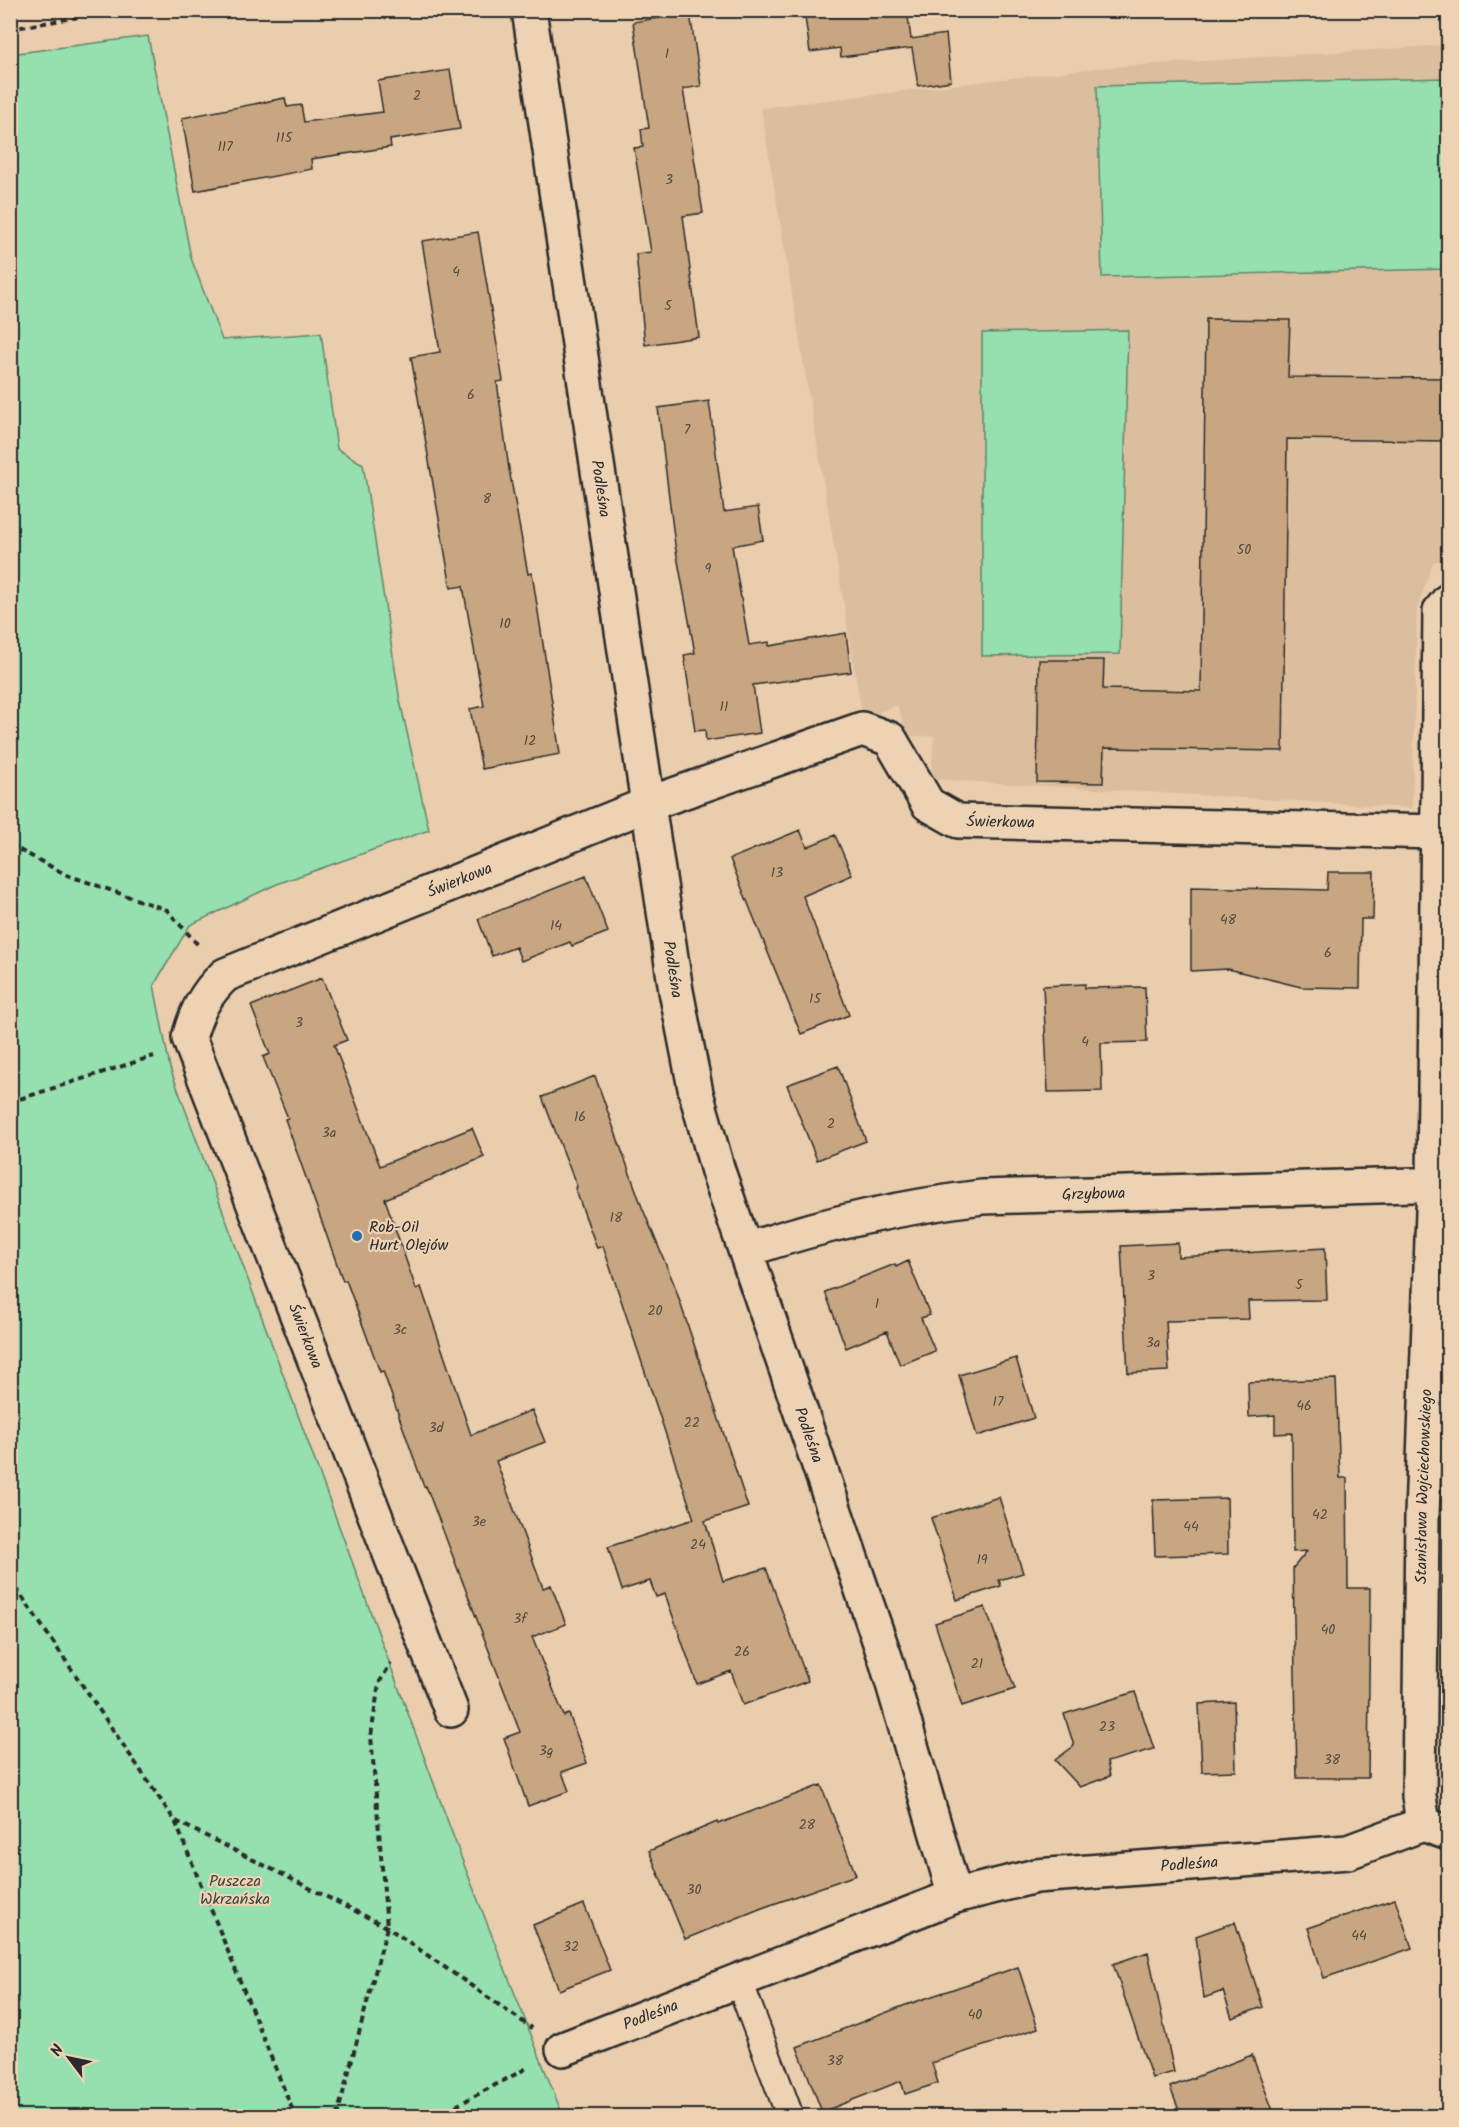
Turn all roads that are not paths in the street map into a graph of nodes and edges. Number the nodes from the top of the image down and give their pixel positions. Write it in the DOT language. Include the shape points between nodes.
graph roads {
  1 [pos="529,10"];
  2 [pos="1444,606"];
  3 [pos="648,804"];
  4 [pos="1439,832"];
  5 [pos="1441,1184"];
  6 [pos="746,1250"];
  7 [pos="451,1710"];
  8 [pos="1436,1828"];
  9 [pos="955,1896"];
  10 [pos="739,1981"];
  11 [pos="563,2049"];
  12 [pos="790,2116"];
  1 -- 3 [label="street, Podleśna"];
  2 -- 4 [label="street, Stanisława Wojciechowskiego"];
  3 -- 4 [label="street, Świerkowa" via="862,729 890,739 928,804 958,821"];
  3 -- 6 [label="street, Podleśna" via="676,991 696,1093"];
  3 -- 7 [label="street, Świerkowa" via="225,975 209,990 196,1012 189,1038"];
  4 -- 5 [label="street, Stanisława Wojciechowskiego"];
  5 -- 6 [label="street, Grzybowa" via="982,1197 912,1205"];
  5 -- 8 [label="street, Stanisława Wojciechowskiego" via="1422,1515 1419,1797"];
  6 -- 9 [label="street, Podleśna" via="886,1660"];
  8 -- 9 [label="street, Podleśna" via="1348,1851 1036,1876"];
  9 -- 10 [label="street, Podleśna"];
  10 -- 11 [label="street, Podleśna"];
  10 -- 12 [label="lane"];
}
